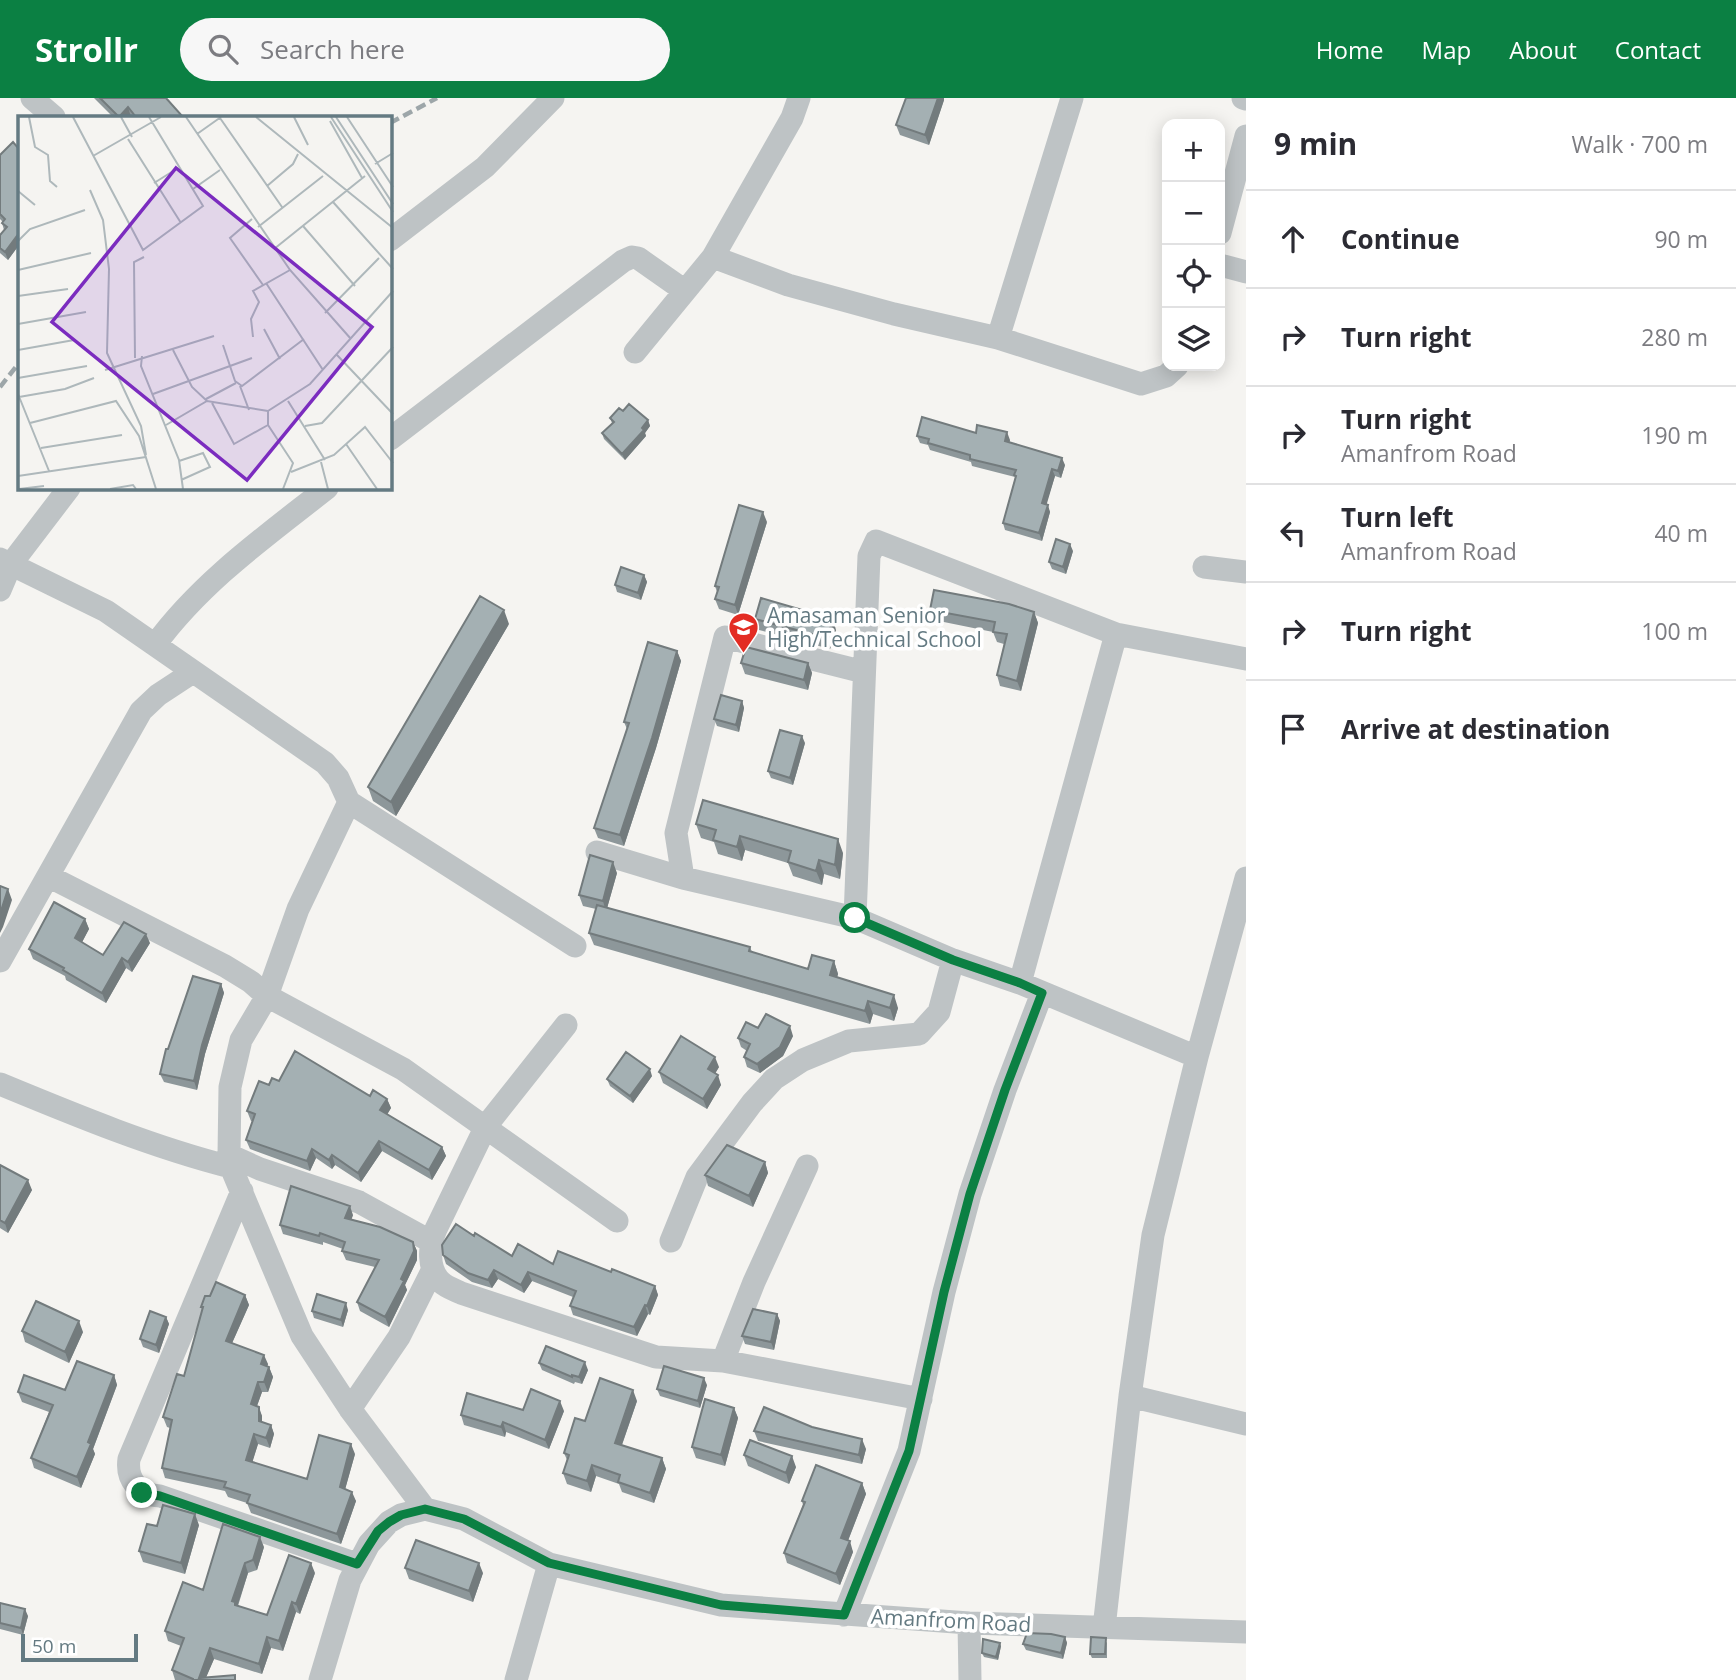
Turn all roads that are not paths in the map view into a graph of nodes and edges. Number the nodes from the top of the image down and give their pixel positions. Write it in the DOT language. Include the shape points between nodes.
graph roads {
  1 [pos="32,98"];
  2 [pos="553,98"];
  3 [pos="799,98"];
  4 [pos="1072,98"];
  5 [pos="53,116"];
  6 [pos="1246,136"];
  7 [pos="1225,214"];
  8 [pos="392,238"];
  9 [pos="713,257"];
  10 [pos="1225,266"];
  11 [pos="1246,272"];
  12 [pos="685,291"];
  13 [pos="998,338"];
  14 [pos="635,352"];
  15 [pos="1172,371"];
  16 [pos="392,437"];
  17 [pos="67,490"];
  18 [pos="324,490"];
  19 [pos="6,561"];
  20 [pos="1205,567"];
  21 [pos="1246,572"];
  22 [pos="0,590"];
  23 [pos="1116,634"];
  24 [pos="155,645"];
  25 [pos="1246,659"];
  26 [pos="192,672"];
  27 [pos="864,672"];
  28 [pos="349,802"];
  29 [pos="597,852"];
  30 [pos="48,876"];
  31 [pos="683,878"];
  32 [pos="1244,890"];
  33 [pos="855,918"];
  34 [pos="575,946"];
  35 [pos="953,960"];
  36 [pos="0,961"];
  37 [pos="1020,983"];
  38 [pos="1042,993"];
  39 [pos="267,996"];
  40 [pos="566,1025"];
  41 [pos="1196,1056"];
  42 [pos="0,1084"];
  43 [pos="486,1126"];
  44 [pos="230,1161"];
  45 [pos="807,1166"];
  46 [pos="242,1191"];
  47 [pos="617,1221"];
  48 [pos="430,1241"];
  49 [pos="671,1241"];
  50 [pos="432,1271"];
  51 [pos="723,1361"];
  52 [pos="1130,1396"];
  53 [pos="921,1399"];
  54 [pos="350,1409"];
  55 [pos="1246,1424"];
  56 [pos="425,1509"];
  57 [pos="549,1563"];
  58 [pos="357,1564"];
  59 [pos="844,1615"];
  60 [pos="969,1623"];
  61 [pos="1104,1628"];
  62 [pos="1246,1632"];
  63 [pos="320,1680"];
  64 [pos="516,1680"];
  65 [pos="970,1680"];
  1 -- 5 [label="street"];
  2 -- 8 [label="street" via="485,167"];
  3 -- 9 [label="street"];
  4 -- 13 [label="street"];
  6 -- 7 [label="street"];
  9 -- 12 [label="street"];
  9 -- 13 [label="street" via="788,285"];
  10 -- 11 [label="street"];
  12 -- 14 [label="street"];
  12 -- 16 [label="street" via="638,258 623,261"];
  13 -- 15 [label="street" via="1141,384"];
  17 -- 19 [label="street"];
  18 -- 24 [label="street" via="226,568"];
  19 -- 22 [label="street"];
  19 -- 24 [label="street" via="106,611"];
  20 -- 21 [label="street"];
  23 -- 25 [label="street"];
  23 -- 27 [label="street" via="876,541 869,556"];
  23 -- 37 [label="street"];
  24 -- 26 [label="street"];
  26 -- 28 [label="street" via="325,763"];
  26 -- 30 [label="street" via="141,711"];
  27 -- 31 [label="street" via="725,637 676,833"];
  27 -- 33 [label="street"];
  28 -- 34 [label="street"];
  28 -- 39 [label="street" via="298,909"];
  29 -- 31 [label="street"];
  30 -- 36 [label="street"];
  30 -- 39 [label="street" via="225,966"];
  31 -- 33 [label="street"];
  32 -- 41 [label="street"];
  33 -- 35 [label="street"];
  35 -- 37 [label="street"];
  35 -- 49 [label="street" via="939,1012 919,1034 849,1041 803,1060 774,1079 697,1177"];
  37 -- 38 [label="street"];
  38 -- 41 [label="street"];
  38 -- 53 [label="street" via="970,1194"];
  39 -- 43 [label="street" via="403,1069"];
  39 -- 44 [label="street" via="241,1040 230,1087"];
  40 -- 43 [label="street"];
  41 -- 52 [label="street" via="1153,1235"];
  42 -- 44 [label="street" via="203,1160"];
  43 -- 47 [label="street"];
  43 -- 48 [label="street"];
  44 -- 46 [label="street"];
  44 -- 48 [label="street" via="359,1202"];
  45 -- 51 [label="street"];
  46 -- 54 [label="street" via="302,1336"];
  46 -- 58 [label="street" via="127,1469 142,1493"];
  48 -- 50 [label="street"];
  50 -- 51 [label="street" via="442,1283 461,1293 644,1354"];
  50 -- 54 [label="street" via="399,1337"];
  51 -- 53 [label="street"];
  52 -- 55 [label="street"];
  52 -- 61 [label="street"];
  53 -- 59 [label="street" via="909,1451"];
  54 -- 56 [label="street"];
  56 -- 57 [label="street, Amanfrom Road" via="464,1519"];
  56 -- 58 [label="street" via="389,1522"];
  57 -- 59 [label="street, Amanfrom Road" via="721,1605"];
  57 -- 64 [label="street"];
  58 -- 63 [label="street"];
  59 -- 60 [label="street, Amanfrom Road"];
  60 -- 61 [label="street, Amanfrom Road"];
  60 -- 65 [label="street"];
  61 -- 62 [label="street, Amanfrom Road"];
}
